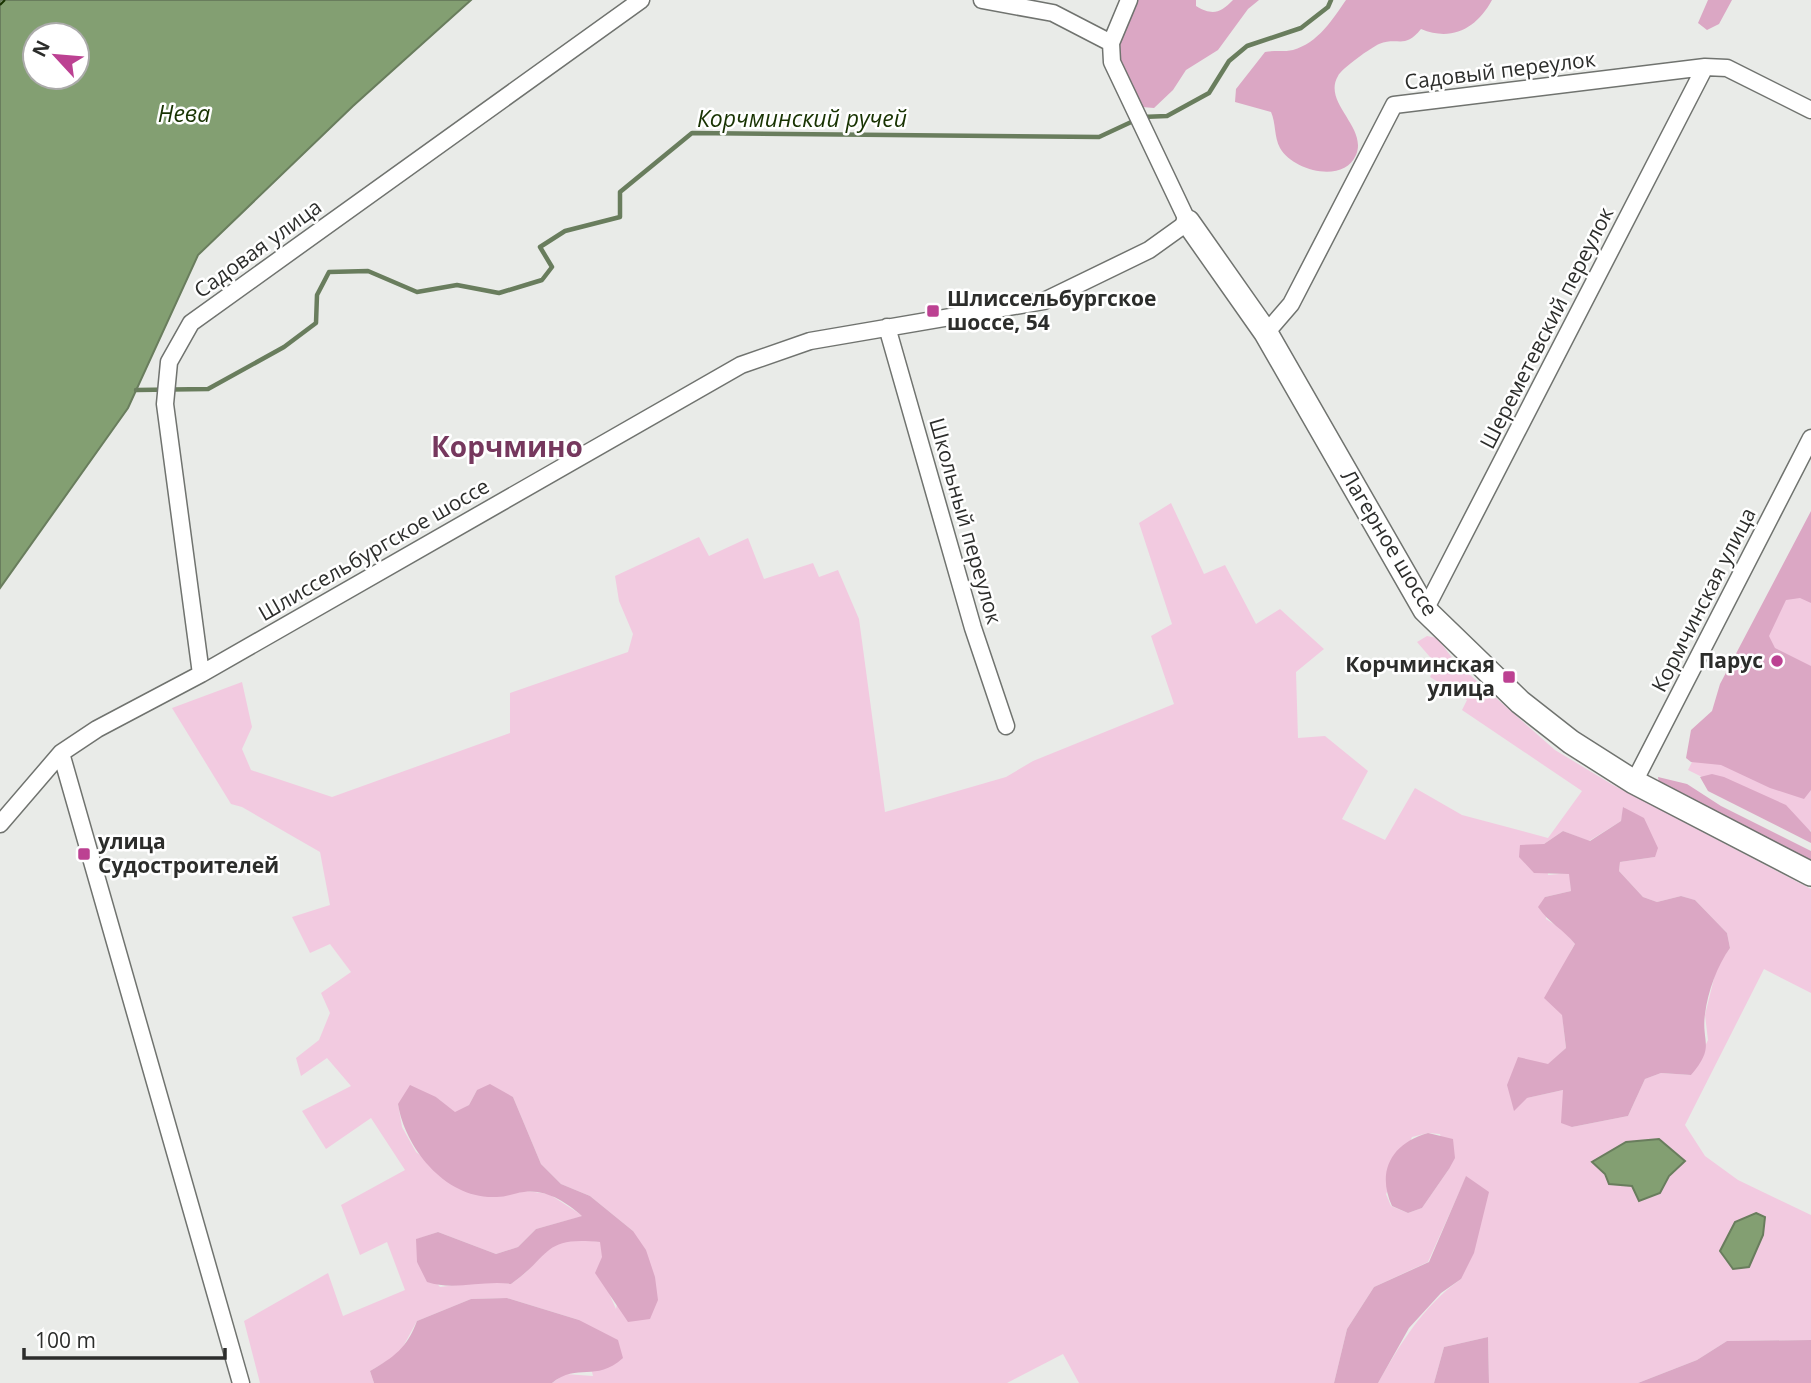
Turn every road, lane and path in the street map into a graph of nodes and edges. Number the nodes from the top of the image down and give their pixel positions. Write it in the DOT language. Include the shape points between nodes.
graph roads {
  1 [pos="641,0"];
  2 [pos="982,0"];
  3 [pos="1129,0"];
  4 [pos="1111,43"];
  5 [pos="1705,66"];
  6 [pos="1811,110"];
  7 [pos="1188,222"];
  8 [pos="887,327"];
  9 [pos="1266,333"];
  10 [pos="1811,438"];
  11 [pos="1425,610"];
  12 [pos="201,674"];
  13 [pos="1006,726"];
  14 [pos="61,753"];
  15 [pos="1634,782"];
  16 [pos="0,824"];
  17 [pos="1811,874"];
  18 [pos="242,1383"];
  1 -- 12 [label="street, Садовая улица" via="191,323 170,362 165,404"];
  2 -- 4 [label="street" via="1053,12"];
  3 -- 4 [label="street"];
  4 -- 7 [label="street" via="1112,62"];
  5 -- 6 [label="street" via="1727,68"];
  5 -- 9 [label="street, Садовый переулок" via="1394,104 1291,303"];
  5 -- 11 [label="street, Шереметевский переулок"];
  7 -- 8 [label="street, Шлиссельбургское шоссе" via="1149,250 1044,301"];
  7 -- 9 [label="street, Лагерное шоссе"];
  8 -- 12 [label="street, Шлиссельбургское шоссе" via="810,341 741,365"];
  8 -- 13 [label="street, Школьный переулок" via="972,628"];
  9 -- 11 [label="street, Лагерное шоссе"];
  10 -- 15 [label="street, Кормчинская улица"];
  11 -- 15 [label="street, Лагерное шоссе" via="1520,702"];
  12 -- 14 [label="street, Шлиссельбургское шоссе"];
  14 -- 16 [label="street, Шлиссельбургское шоссе"];
  14 -- 18 [label="street"];
  15 -- 17 [label="street, Лагерное шоссе"];
}
